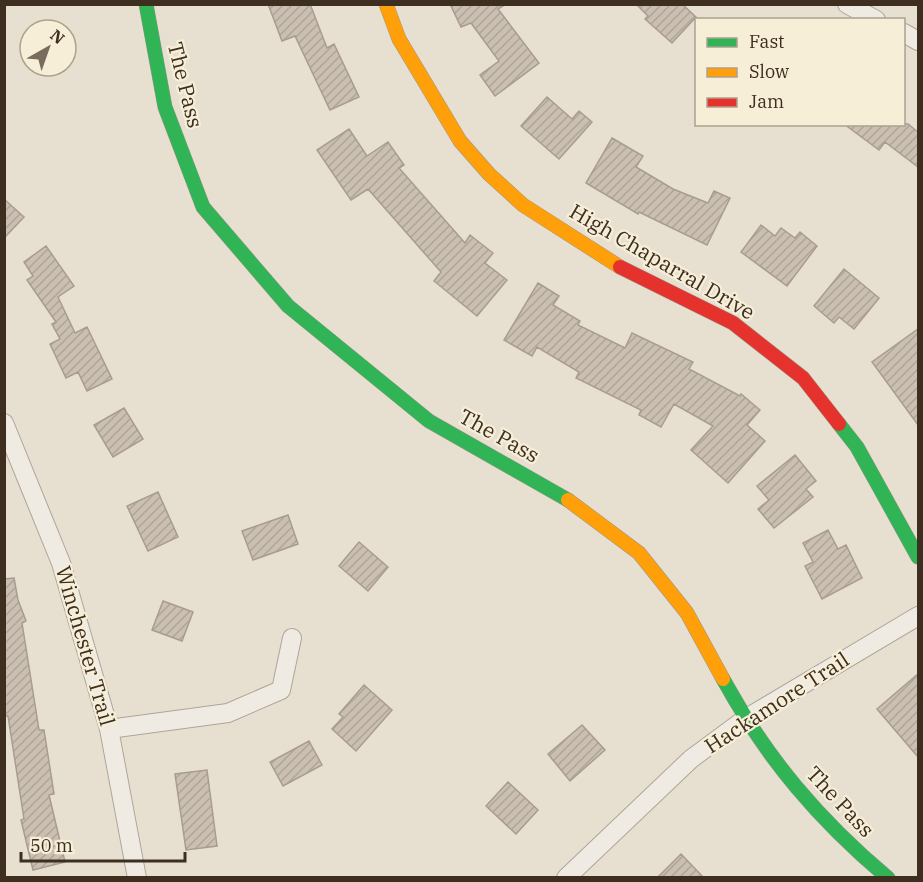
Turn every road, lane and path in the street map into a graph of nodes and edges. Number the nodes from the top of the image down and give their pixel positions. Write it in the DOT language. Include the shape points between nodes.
graph roads {
  1 [pos="146,4"];
  2 [pos="386,4"];
  3 [pos="847,4"];
  4 [pos="872,18"];
  5 [pos="4,423"];
  6 [pos="918,557"];
  7 [pos="918,616"];
  8 [pos="292,638"];
  9 [pos="744,719"];
  10 [pos="110,729"];
  11 [pos="137,878"];
  12 [pos="566,878"];
  13 [pos="888,878"];
  1 -- 9 [label="street, The Pass" via="165,107 203,207 288,306 429,421 581,508 639,553 687,613"];
  2 -- 6 [label="street, High Chaparral Drive" via="399,39 460,141 489,174 523,205 613,263 733,323 803,378 857,447"];
  3 -- 4 [label="street"];
  5 -- 10 [label="street, Winchester Trail" via="61,563"];
  7 -- 9 [label="street, Hackamore Trail"];
  8 -- 10 [label="street" via="281,690 228,713"];
  9 -- 12 [label="street, Hackamore Trail" via="683,766"];
  9 -- 13 [label="street, The Pass" via="789,779 842,839"];
  10 -- 11 [label="street, Winchester Trail"];
}
